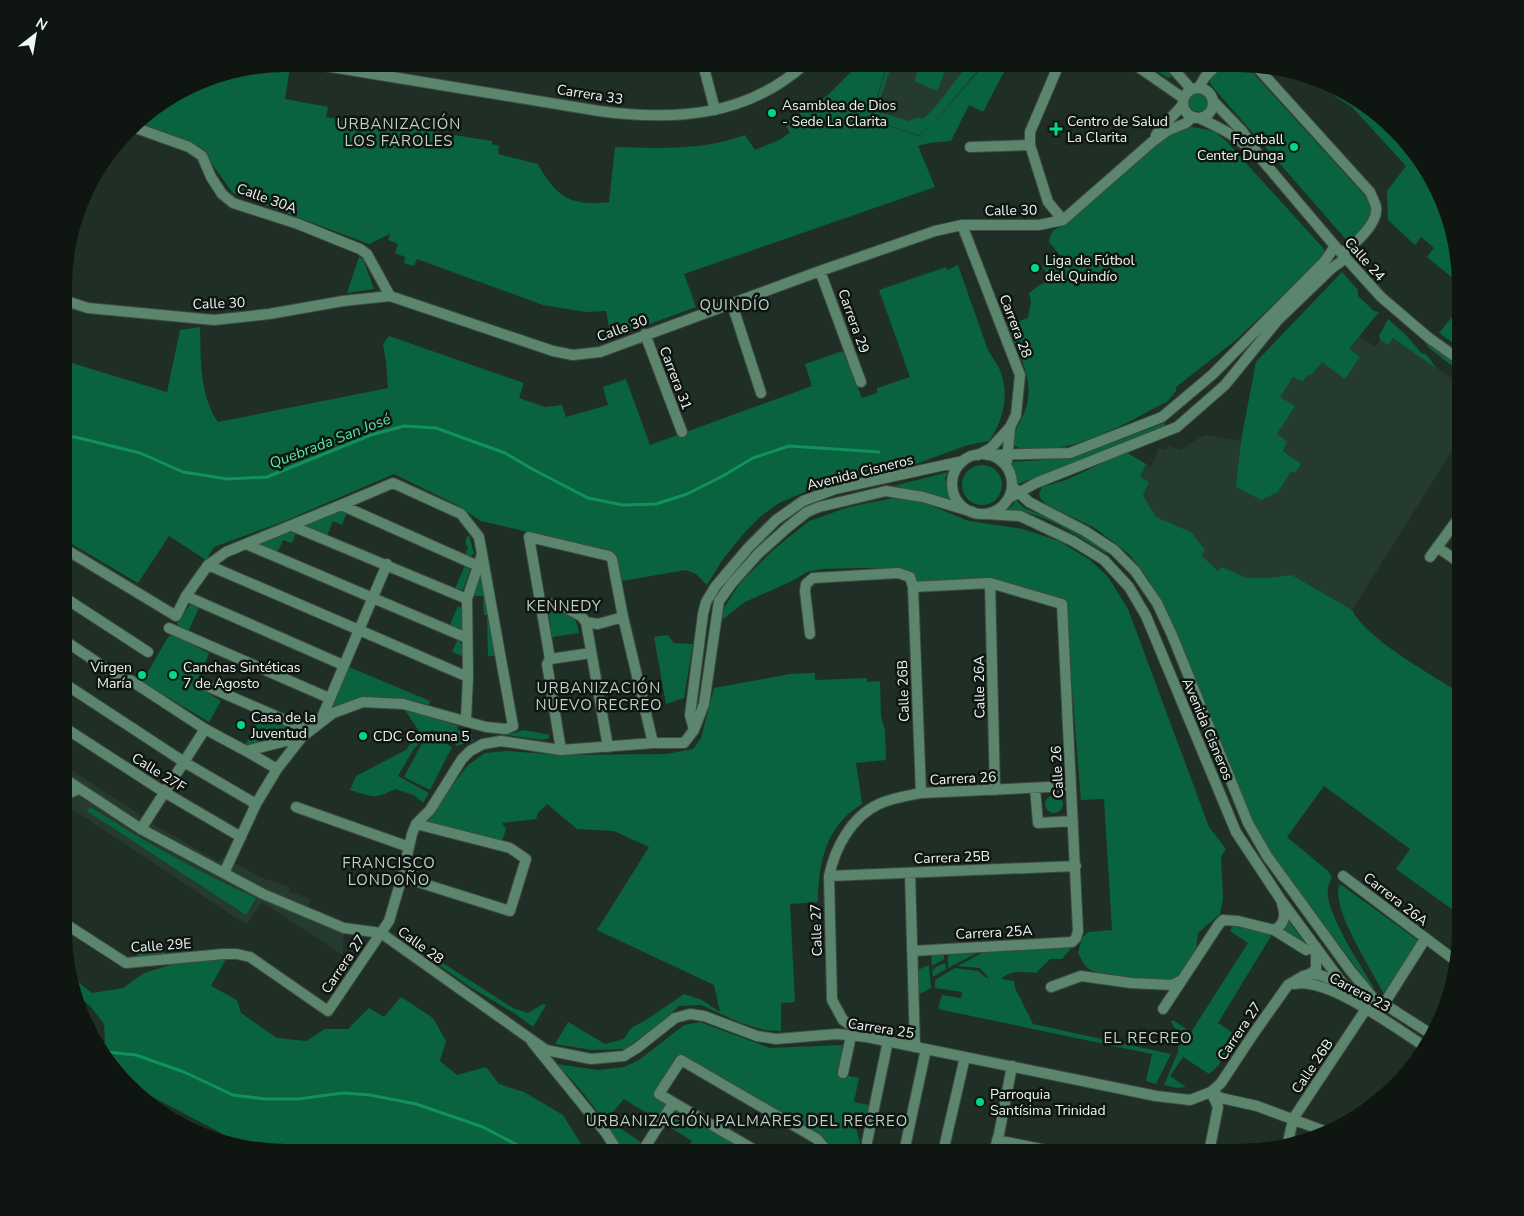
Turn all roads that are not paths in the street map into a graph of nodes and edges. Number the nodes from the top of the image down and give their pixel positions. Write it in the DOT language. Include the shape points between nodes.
graph roads {
  1 [pos="363,72"];
  2 [pos="705,72"];
  3 [pos="797,72"];
  4 [pos="1056,72"];
  5 [pos="1145,72"];
  6 [pos="1178,72"];
  7 [pos="1210,72"];
  8 [pos="1263,74"];
  9 [pos="1195,88"];
  10 [pos="1183,101"];
  11 [pos="1214,102"];
  12 [pos="715,110"];
  13 [pos="1196,118"];
  14 [pos="141,130"];
  15 [pos="1152,142"];
  16 [pos="1030,145"];
  17 [pos="970,147"];
  18 [pos="1263,161"];
  19 [pos="1063,220"];
  20 [pos="962,225"];
  21 [pos="1341,252"];
  22 [pos="820,271"];
  23 [pos="390,296"];
  24 [pos="72,303"];
  25 [pos="732,304"];
  26 [pos="645,334"];
  27 [pos="1452,354"];
  28 [pos="861,382"];
  29 [pos="761,393"];
  30 [pos="1010,427"];
  31 [pos="682,432"];
  32 [pos="1011,452"];
  33 [pos="982,455"];
  34 [pos="963,461"];
  35 [pos="1007,468"];
  36 [pos="1036,483"];
  37 [pos="1015,489"];
  38 [pos="341,506"];
  39 [pos="1042,509"];
  40 [pos="972,512"];
  41 [pos="987,514"];
  42 [pos="292,526"];
  43 [pos="1452,527"];
  44 [pos="246,544"];
  45 [pos="1437,547"];
  46 [pos="72,553"];
  47 [pos="483,553"];
  48 [pos="1430,557"];
  49 [pos="1452,557"];
  50 [pos="387,564"];
  51 [pos="208,565"];
  52 [pos="478,566"];
  53 [pos="990,583"];
  54 [pos="913,587"];
  55 [pos="186,596"];
  56 [pos="373,597"];
  57 [pos="467,599"];
  58 [pos="72,603"];
  59 [pos="540,604"];
  60 [pos="623,617"];
  61 [pos="586,622"];
  62 [pos="169,628"];
  63 [pos="359,631"];
  64 [pos="810,634"];
  65 [pos="467,638"];
  66 [pos="72,646"];
  67 [pos="148,652"];
  68 [pos="591,653"];
  69 [pos="550,659"];
  70 [pos="343,664"];
  71 [pos="468,677"];
  72 [pos="200,683"];
  73 [pos="72,689"];
  74 [pos="329,698"];
  75 [pos="466,720"];
  76 [pos="319,723"];
  77 [pos="486,727"];
  78 [pos="205,729"];
  79 [pos="694,730"];
  80 [pos="72,733"];
  81 [pos="306,734"];
  82 [pos="501,741"];
  83 [pos="653,743"];
  84 [pos="608,747"];
  85 [pos="561,750"];
  86 [pos="246,751"];
  87 [pos="184,762"];
  88 [pos="277,769"];
  89 [pos="72,784"];
  90 [pos="1071,786"];
  91 [pos="1036,788"];
  92 [pos="79,789"];
  93 [pos="995,790"];
  94 [pos="72,792"];
  95 [pos="164,792"];
  96 [pos="921,793"];
  97 [pos="256,804"];
  98 [pos="296,807"];
  99 [pos="861,816"];
  100 [pos="1073,821"];
  101 [pos="416,824"];
  102 [pos="141,829"];
  103 [pos="241,837"];
  104 [pos="409,847"];
  105 [pos="1076,866"];
  106 [pos="224,873"];
  107 [pos="910,873"];
  108 [pos="828,876"];
  109 [pos="1343,876"];
  110 [pos="402,877"];
  111 [pos="1281,900"];
  112 [pos="72,928"];
  113 [pos="1274,930"];
  114 [pos="381,933"];
  115 [pos="1076,938"];
  116 [pos="1425,939"];
  117 [pos="1316,946"];
  118 [pos="912,951"];
  119 [pos="1450,957"];
  120 [pos="1310,974"];
  121 [pos="1182,980"];
  122 [pos="1343,984"];
  123 [pos="1288,985"];
  124 [pos="1051,987"];
  125 [pos="1374,999"];
  126 [pos="1384,1004"];
  127 [pos="1163,1009"];
  128 [pos="1366,1009"];
  129 [pos="328,1011"];
  130 [pos="1426,1031"];
  131 [pos="851,1036"];
  132 [pos="867,1037"];
  133 [pos="532,1041"];
  134 [pos="888,1041"];
  135 [pos="1419,1043"];
  136 [pos="915,1047"];
  137 [pos="926,1049"];
  138 [pos="965,1057"];
  139 [pos="1012,1066"];
  140 [pos="843,1073"];
  141 [pos="1211,1092"];
  142 [pos="673,1103"];
  143 [pos="1293,1119"];
  144 [pos="1316,1128"];
  145 [pos="1289,1137"];
  146 [pos="997,1140"];
  147 [pos="867,1142"];
  148 [pos="613,1144"];
  149 [pos="647,1144"];
  150 [pos="744,1144"];
  151 [pos="820,1144"];
  152 [pos="906,1144"];
  153 [pos="945,1144"];
  154 [pos="996,1144"];
  155 [pos="1016,1144"];
  156 [pos="1211,1144"];
  1 -- 12 [label="street, Carrera 33" via="633,115 667,116"];
  2 -- 12 [label="street"];
  3 -- 12 [label="street, Carrera 33" via="736,104"];
  4 -- 16 [label="street" via="1030,132"];
  5 -- 10 [label="street"];
  6 -- 9 [label="street"];
  7 -- 9 [label="street"];
  8 -- 21 [label="street" via="1370,192 1376,218 1354,245"];
  9 -- 10 [label="street"];
  9 -- 11 [label="street" via="1209,91"];
  10 -- 13 [label="street" via="1184,110"];
  10 -- 15 [label="street, Calle 30"];
  11 -- 13 [label="street" via="1210,113"];
  11 -- 18 [label="street" via="1242,131"];
  13 -- 15 [label="street, Calle 30" via="1167,130"];
  13 -- 18 [label="street" via="1240,140"];
  14 -- 23 [label="street, Calle 30A" via="189,147 202,156 222,194 233,203 360,249 367,254"];
  15 -- 19 [label="street, Calle 30"];
  16 -- 17 [label="street"];
  16 -- 19 [label="street" via="1048,202"];
  18 -- 21 [label="street, Calle 24"];
  19 -- 20 [label="street, Calle 30" via="1039,225"];
  20 -- 22 [label="street, Calle 30" via="935,231"];
  20 -- 30 [label="street, Carrera 28" via="1020,375 1016,414"];
  21 -- 27 [label="street, Calle 24" via="1380,297"];
  21 -- 32 [label="street" via="1325,261 1214,374 1162,417 1070,453"];
  21 -- 36 [label="street" via="1332,268 1277,321 1225,385 1177,427"];
  22 -- 25 [label="street, Calle 30"];
  22 -- 28 [label="street, Carrera 29"];
  23 -- 24 [label="street, Calle 30" via="214,320 88,308"];
  23 -- 26 [label="street, Calle 30" via="573,355 600,352"];
  25 -- 26 [label="street, Calle 30"];
  25 -- 29 [label="street"];
  26 -- 31 [label="street, Carrera 31"];
  30 -- 32 [label="street"];
  30 -- 33 [label="street, Carrera 28"];
  32 -- 33 [label="street"];
  32 -- 35 [label="street"];
  33 -- 34 [label="street"];
  33 -- 35 [label="street" via="999,460"];
  34 -- 40 [label="street" via="954,474 952,490 959,504"];
  34 -- 79 [label="street, Avenida Cisneros" via="835,489 803,501 776,520 714,587 706,602 690,716"];
  35 -- 37 [label="street"];
  36 -- 37 [label="street"];
  36 -- 39 [label="street" via="1034,500"];
  37 -- 39 [label="street, Avenida Cisneros" via="1028,502"];
  37 -- 41 [label="street" via="1000,508"];
  38 -- 42 [label="street"];
  38 -- 47 [label="street" via="393,483 460,514 478,537"];
  38 -- 52 [label="street"];
  39 -- 125 [label="street, Avenida Cisneros" via="1085,530 1114,550 1135,571 1157,603 1248,823 1267,856"];
  40 -- 41 [label="street"];
  40 -- 79 [label="street, Avenida Cisneros" via="923,497 886,491 819,507 788,526 732,583 719,601 704,704"];
  41 -- 111 [label="street, Avenida Cisneros" via="1020,516 1073,540 1104,560 1128,587 1146,616 1236,832"];
  42 -- 44 [label="street"];
  42 -- 50 [label="street"];
  43 -- 45 [label="street"];
  44 -- 51 [label="street" via="226,552"];
  44 -- 56 [label="street"];
  45 -- 48 [label="street"];
  45 -- 49 [label="street"];
  46 -- 55 [label="street" via="176,616"];
  47 -- 52 [label="street"];
  47 -- 77 [label="street" via="513,726 506,729"];
  50 -- 56 [label="street"];
  50 -- 57 [label="street"];
  51 -- 55 [label="street"];
  51 -- 63 [label="street"];
  52 -- 57 [label="street"];
  53 -- 54 [label="street"];
  53 -- 90 [label="street, Calle 26" via="1062,604"];
  53 -- 93 [label="street, Calle 26A"];
  54 -- 64 [label="street" via="910,577 898,573 813,578 806,584 805,591"];
  54 -- 96 [label="street, Calle 26B"];
  55 -- 70 [label="street"];
  56 -- 63 [label="street"];
  56 -- 65 [label="street"];
  57 -- 65 [label="street"];
  58 -- 67 [label="street"];
  59 -- 60 [label="street" via="529,537 609,556"];
  59 -- 61 [label="street" via="558,604 582,616"];
  59 -- 69 [label="street"];
  60 -- 61 [label="street" via="598,624"];
  60 -- 83 [label="street"];
  61 -- 68 [label="street"];
  62 -- 74 [label="street"];
  63 -- 70 [label="street"];
  63 -- 71 [label="street"];
  65 -- 71 [label="street"];
  66 -- 78 [label="street"];
  68 -- 69 [label="street"];
  68 -- 84 [label="street"];
  69 -- 85 [label="street" via="547,664"];
  70 -- 74 [label="street"];
  71 -- 75 [label="street"];
  72 -- 81 [label="street"];
  73 -- 87 [label="street"];
  74 -- 76 [label="street"];
  75 -- 76 [label="street" via="404,704 363,702 333,713"];
  75 -- 77 [label="street"];
  76 -- 81 [label="street"];
  77 -- 82 [label="street"];
  78 -- 86 [label="street"];
  78 -- 87 [label="street"];
  79 -- 83 [label="street" via="684,743"];
  80 -- 95 [label="street, Calle 27F"];
  81 -- 86 [label="street"];
  81 -- 88 [label="street"];
  82 -- 85 [label="street"];
  82 -- 101 [label="street" via="483,744 470,751 430,810"];
  83 -- 84 [label="street"];
  84 -- 85 [label="street"];
  86 -- 88 [label="street"];
  87 -- 95 [label="street"];
  87 -- 97 [label="street"];
  88 -- 97 [label="street"];
  89 -- 92 [label="street, Calle 28"];
  90 -- 91 [label="street, Carrera 26"];
  90 -- 100 [label="street, Calle 26"];
  91 -- 93 [label="street, Carrera 26"];
  91 -- 100 [label="street" via="1038,823"];
  92 -- 94 [label="street"];
  92 -- 102 [label="street, Calle 28"];
  93 -- 96 [label="street, Carrera 26"];
  95 -- 102 [label="street"];
  95 -- 103 [label="street, Calle 27F"];
  96 -- 99 [label="street, Carrera 26" via="877,805"];
  97 -- 103 [label="street"];
  98 -- 104 [label="street"];
  99 -- 108 [label="street, Calle 27" via="839,844"];
  100 -- 105 [label="street, Calle 26"];
  101 -- 104 [label="street, Carrera 27"];
  101 -- 110 [label="street" via="510,848 526,859 510,911"];
  102 -- 106 [label="street, Calle 28"];
  103 -- 106 [label="street"];
  104 -- 110 [label="street, Carrera 27"];
  105 -- 107 [label="street, Carrera 25B"];
  105 -- 115 [label="street, Calle 26"];
  106 -- 114 [label="street, Calle 28" via="263,894 344,928"];
  107 -- 108 [label="street, Carrera 25B"];
  107 -- 118 [label="street"];
  108 -- 132 [label="street, Calle 27" via="832,1000 842,1020"];
  109 -- 116 [label="street, Carrera 26A"];
  110 -- 114 [label="street, Carrera 27" via="394,908"];
  111 -- 113 [label="street" via="1285,914 1280,926"];
  111 -- 117 [label="street, Avenida Cisneros"];
  112 -- 129 [label="street, Calle 29E" via="126,963 211,955 250,956"];
  113 -- 117 [label="street" via="1306,950"];
  113 -- 121 [label="street" via="1223,920"];
  114 -- 129 [label="street, Carrera 27"];
  114 -- 133 [label="street, Calle 28"];
  115 -- 118 [label="street, Carrera 25A" via="1072,942"];
  116 -- 119 [label="street, Carrera 26A"];
  116 -- 126 [label="street"];
  117 -- 120 [label="street" via="1316,969"];
  117 -- 122 [label="street, Avenida Cisneros"];
  118 -- 136 [label="street"];
  120 -- 122 [label="street, Carrera 23"];
  120 -- 123 [label="street, Carrera 23"];
  121 -- 124 [label="street" via="1172,985 1081,976"];
  121 -- 127 [label="street"];
  122 -- 125 [label="street, Carrera 23"];
  122 -- 128 [label="street, Avenida Cisneros"];
  123 -- 128 [label="street, Carrera 23" via="1302,982 1317,985"];
  123 -- 141 [label="street, Carrera 27" via="1221,1083"];
  125 -- 126 [label="street, Carrera 23"];
  126 -- 130 [label="street, Carrera 23"];
  128 -- 135 [label="street, Carrera 23"];
  128 -- 143 [label="street, Calle 26B"];
  131 -- 132 [label="street, Carrera 25"];
  131 -- 133 [label="street, Carrera 25" via="837,1034 776,1039 690,1014 675,1018 624,1056 591,1059 546,1050"];
  131 -- 140 [label="street"];
  132 -- 134 [label="street, Carrera 25"];
  133 -- 148 [label="street, Calle 28"];
  134 -- 136 [label="street, Carrera 25"];
  134 -- 147 [label="street"];
  136 -- 137 [label="street, Carrera 25"];
  137 -- 138 [label="street, Carrera 25"];
  137 -- 152 [label="street"];
  138 -- 139 [label="street, Carrera 25"];
  138 -- 153 [label="street"];
  139 -- 141 [label="street, Carrera 25" via="1173,1098 1190,1100"];
  139 -- 146 [label="street"];
  141 -- 143 [label="street" via="1221,1098"];
  141 -- 156 [label="street" via="1218,1107"];
  142 -- 149 [label="street"];
  142 -- 150 [label="street"];
  142 -- 151 [label="street" via="659,1094 681,1060"];
  143 -- 144 [label="street"];
  143 -- 145 [label="street, Calle 26B"];
  146 -- 154 [label="street"];
  146 -- 155 [label="street"];
}
